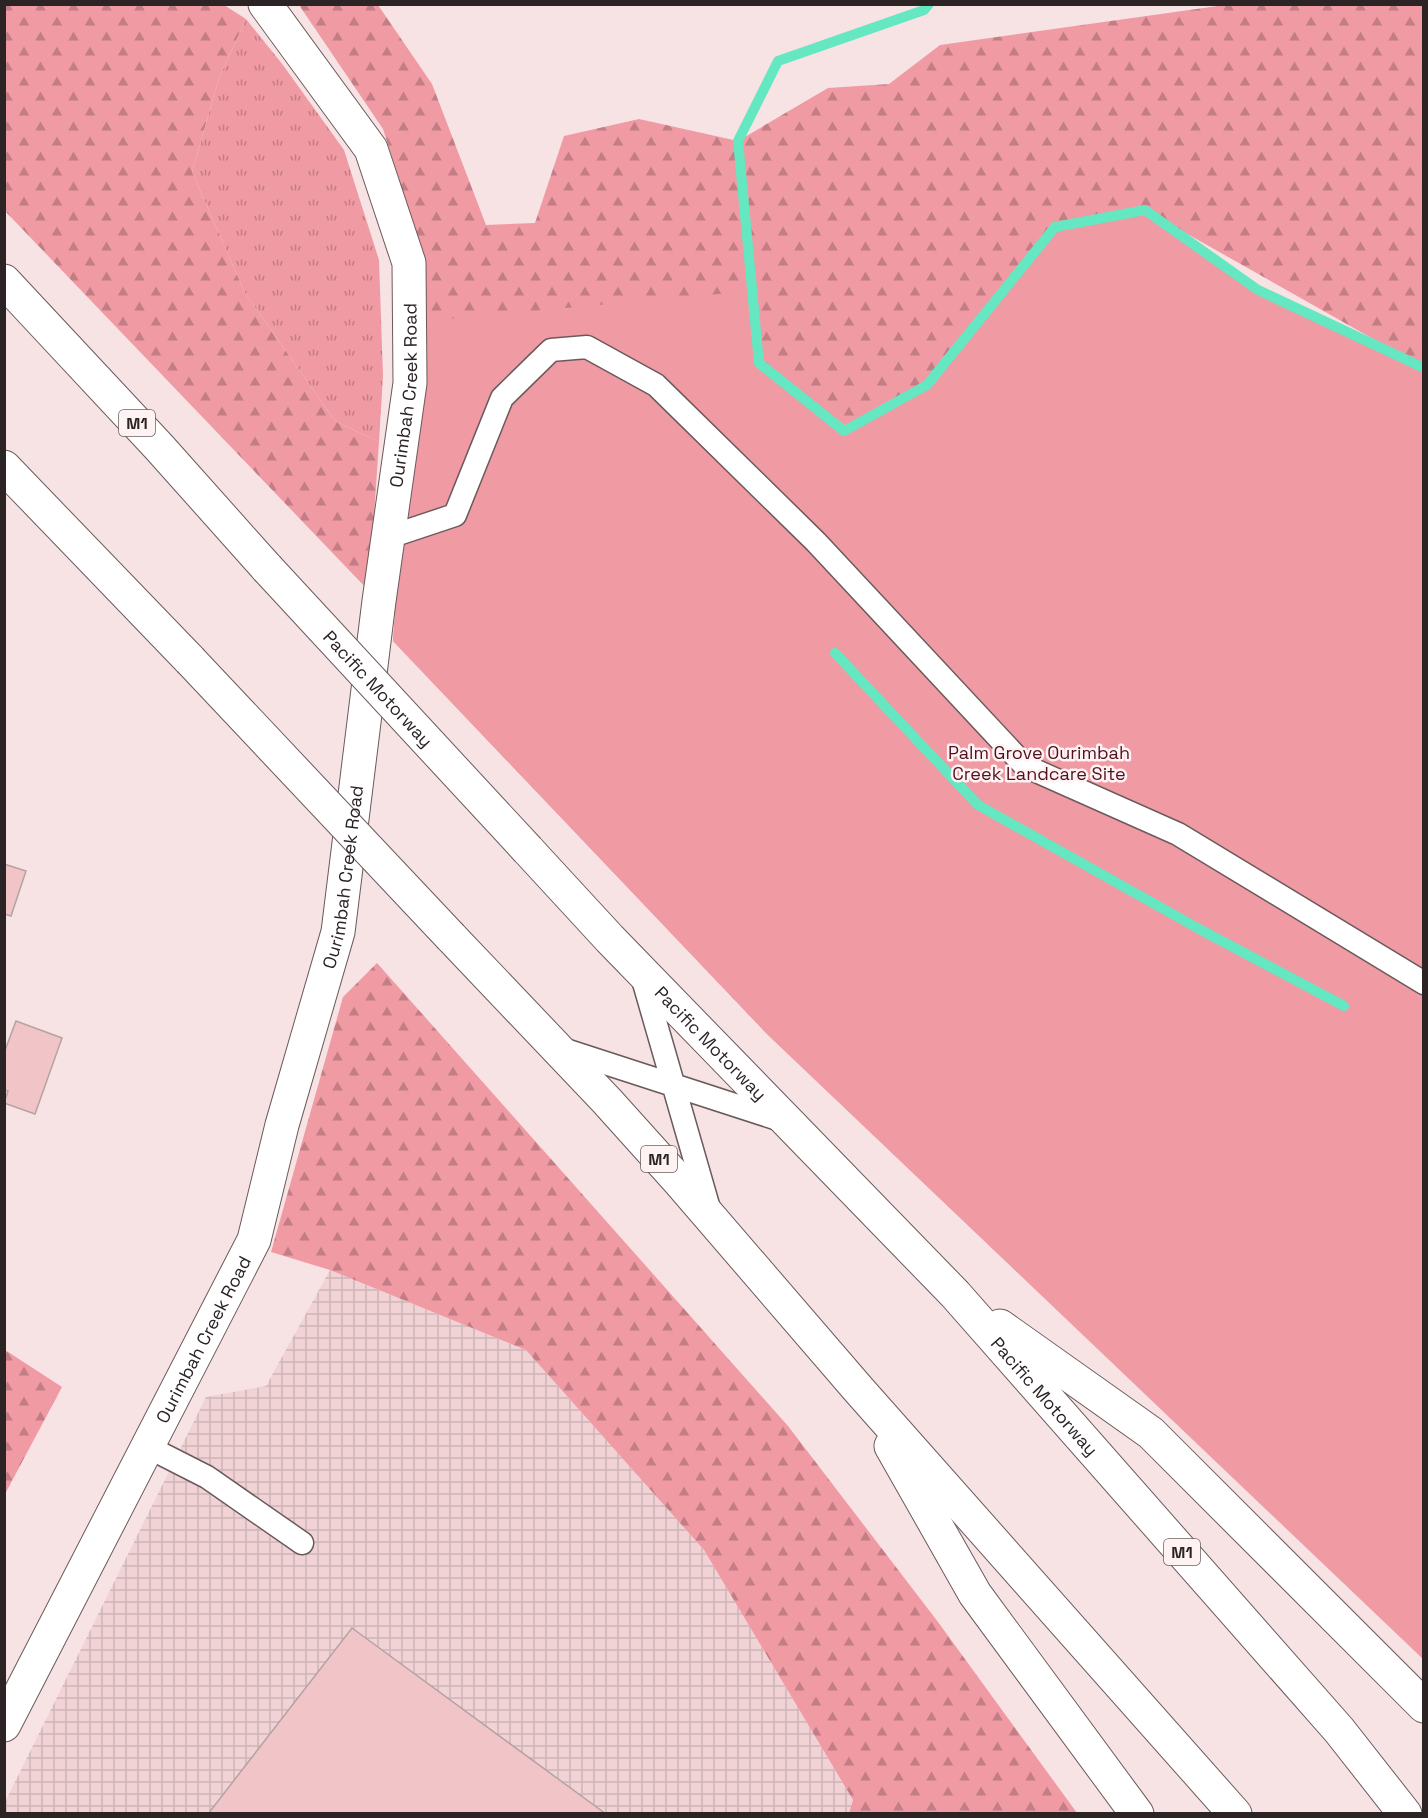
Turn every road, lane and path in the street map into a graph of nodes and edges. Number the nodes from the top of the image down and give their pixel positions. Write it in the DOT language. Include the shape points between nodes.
graph roads {
  1 [pos="265,4"];
  2 [pos="4,281"];
  3 [pos="4,467"];
  4 [pos="390,530"];
  5 [pos="641,970"];
  6 [pos="1424,983"];
  7 [pos="555,1047"];
  8 [pos="674,1085"];
  9 [pos="789,1123"];
  10 [pos="712,1219"];
  11 [pos="955,1294"];
  12 [pos="859,1390"];
  13 [pos="148,1447"];
  14 [pos="302,1543"];
  15 [pos="1424,1706"];
  16 [pos="4,1725"];
  17 [pos="1137,1814"];
  18 [pos="1235,1814"];
  19 [pos="1405,1814"];
  1 -- 4 [label="main road, Ourimbah Creek Road" via="371,149 409,263 410,383"];
  2 -- 5 [label="main road, Pacific Motorway / M1, bridge"];
  3 -- 7 [label="main road, M1, bridge"];
  4 -- 6 [label="lane" via="401,533 455,516 502,398 550,350 587,347 656,385 816,542 1025,766 1178,834"];
  4 -- 13 [label="main road, Ourimbah Creek Road" via="338,932 282,1125 254,1240"];
  5 -- 8 [label="lane"];
  5 -- 9 [label="main road, Pacific Motorway / M1"];
  7 -- 8 [label="lane"];
  7 -- 10 [label="main road, M1"];
  8 -- 9 [label="lane"];
  8 -- 10 [label="lane"];
  9 -- 11 [label="main road, Pacific Motorway / M1"];
  10 -- 12 [label="main road, M1"];
  11 -- 15 [label="main road" via="1151,1433"];
  11 -- 19 [label="main road, Pacific Motorway / M1" via="1339,1730"];
  12 -- 17 [label="main road" via="975,1594"];
  12 -- 18 [label="main road, M1"];
  13 -- 14 [label="lane" via="207,1477"];
  13 -- 16 [label="main road, Ourimbah Creek Road"];
}
